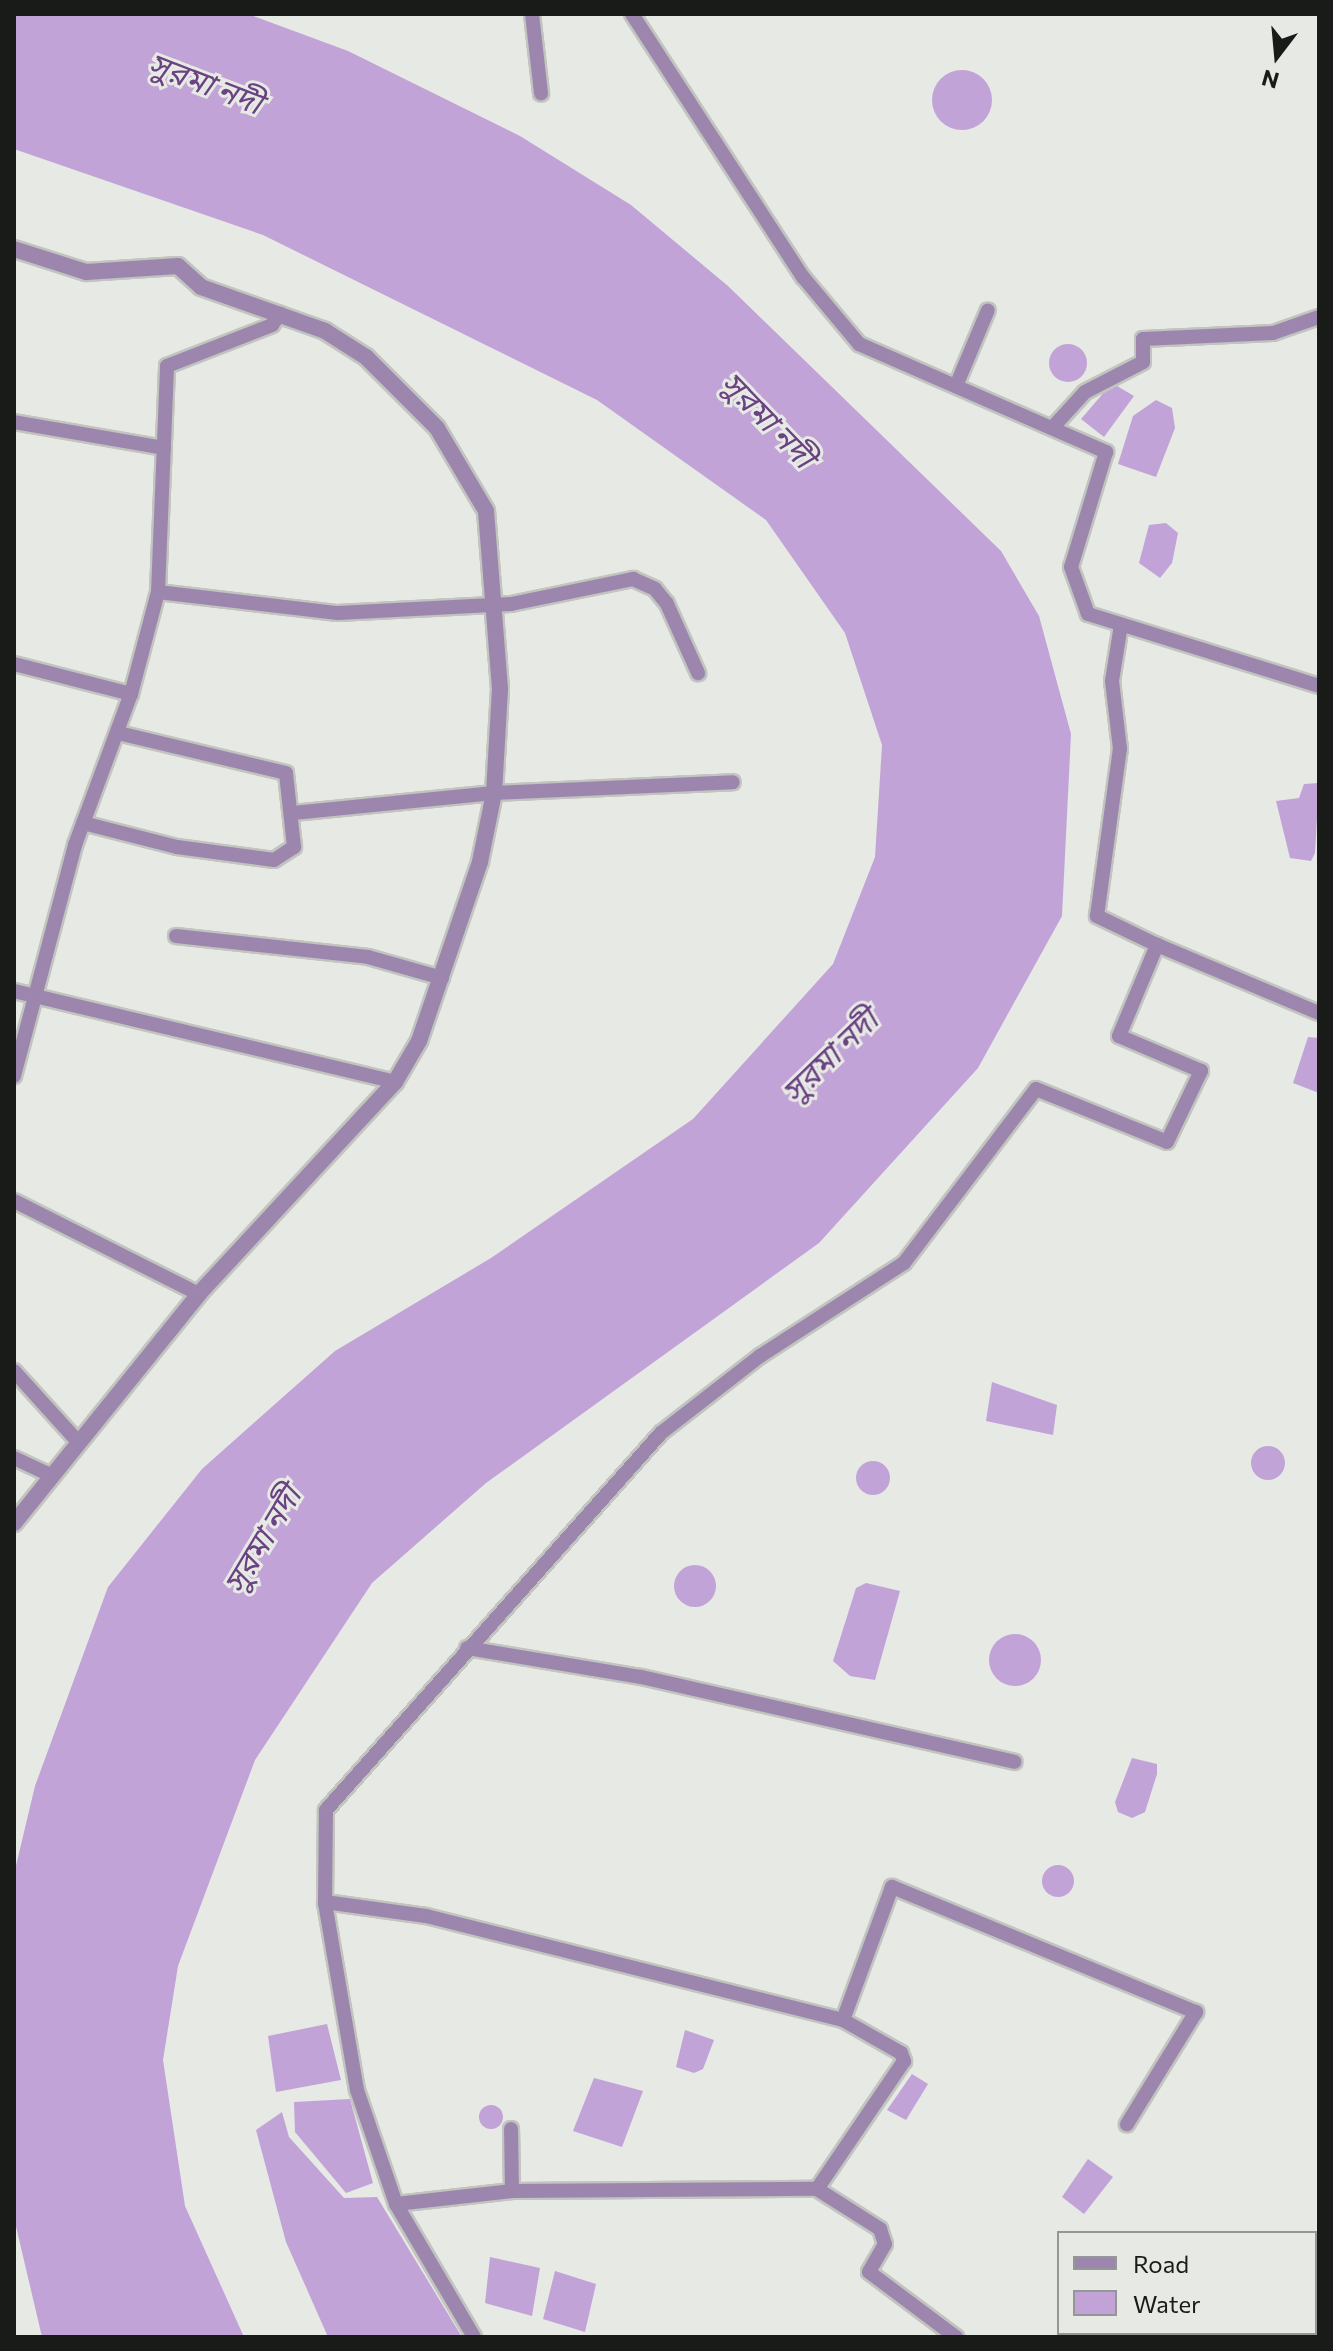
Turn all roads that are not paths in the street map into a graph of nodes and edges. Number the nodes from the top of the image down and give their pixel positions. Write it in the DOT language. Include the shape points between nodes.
graph roads {
  1 [pos="532,14"];
  2 [pos="632,14"];
  3 [pos="541,93"];
  4 [pos="14,249"];
  5 [pos="988,310"];
  6 [pos="280,314"];
  7 [pos="1319,317"];
  8 [pos="956,386"];
  9 [pos="14,422"];
  10 [pos="1054,426"];
  11 [pos="164,448"];
  12 [pos="158,592"];
  13 [pos="498,604"];
  14 [pos="1121,625"];
  15 [pos="14,664"];
  16 [pos="698,673"];
  17 [pos="1319,686"];
  18 [pos="131,694"];
  19 [pos="118,733"];
  20 [pos="733,782"];
  21 [pos="494,793"];
  22 [pos="293,813"];
  23 [pos="83,823"];
  24 [pos="176,936"];
  25 [pos="1157,945"];
  26 [pos="442,978"];
  27 [pos="14,991"];
  28 [pos="38,998"];
  29 [pos="1319,1013"];
  30 [pos="14,1076"];
  31 [pos="395,1082"];
  32 [pos="14,1201"];
  33 [pos="199,1294"];
  34 [pos="14,1371"];
  35 [pos="79,1443"];
  36 [pos="14,1458"];
  37 [pos="49,1474"];
  38 [pos="14,1523"];
  39 [pos="467,1648"];
  40 [pos="1014,1762"];
  41 [pos="325,1902"];
  42 [pos="843,2020"];
  43 [pos="1127,2124"];
  44 [pos="511,2129"];
  45 [pos="817,2189"];
  46 [pos="512,2191"];
  47 [pos="396,2204"];
  48 [pos="474,2337"];
  49 [pos="956,2337"];
  1 -- 3 [label="street"];
  2 -- 8 [label="street" via="803,277 859,344"];
  4 -- 6 [label="street" via="86,272 178,266 201,287"];
  5 -- 8 [label="street"];
  6 -- 11 [label="street" via="272,325 169,363"];
  6 -- 13 [label="street" via="366,357 437,428 486,511"];
  7 -- 10 [label="street" via="1273,333 1143,339 1143,362 1085,392"];
  8 -- 10 [label="street"];
  9 -- 11 [label="street"];
  10 -- 14 [label="street" via="1106,452 1071,567 1088,614"];
  11 -- 12 [label="street"];
  12 -- 13 [label="street" via="338,613"];
  12 -- 18 [label="street"];
  13 -- 16 [label="street" via="633,579 667,604"];
  13 -- 21 [label="street"];
  14 -- 17 [label="street"];
  14 -- 25 [label="street" via="1112,681 1120,749 1097,916"];
  15 -- 18 [label="street"];
  18 -- 19 [label="street"];
  19 -- 22 [label="street" via="278,769 289,778"];
  19 -- 23 [label="street"];
  20 -- 21 [label="street"];
  21 -- 22 [label="street"];
  21 -- 26 [label="street" via="480,862"];
  22 -- 23 [label="street" via="292,852 274,860 177,847"];
  23 -- 28 [label="street"];
  24 -- 26 [label="street" via="368,957"];
  25 -- 29 [label="street"];
  25 -- 39 [label="street" via="1119,1036 1201,1071 1167,1142 1036,1089 904,1263 760,1356 661,1433"];
  26 -- 31 [label="street"];
  27 -- 28 [label="street"];
  28 -- 30 [label="street"];
  28 -- 31 [label="street"];
  31 -- 33 [label="street"];
  32 -- 33 [label="street"];
  33 -- 35 [label="street"];
  34 -- 35 [label="street"];
  35 -- 37 [label="street"];
  36 -- 37 [label="street"];
  37 -- 38 [label="street"];
  39 -- 40 [label="street" via="641,1677"];
  39 -- 41 [label="street" via="413,1717 332,1798"];
  41 -- 42 [label="street" via="426,1916"];
  41 -- 47 [label="street" via="357,2090"];
  42 -- 43 [label="street" via="892,1887 1196,2012"];
  42 -- 45 [label="street" via="904,2061"];
  44 -- 46 [label="street"];
  45 -- 46 [label="street"];
  45 -- 49 [label="street" via="880,2229 885,2244 869,2272"];
  46 -- 47 [label="street"];
  47 -- 48 [label="street"];
}
